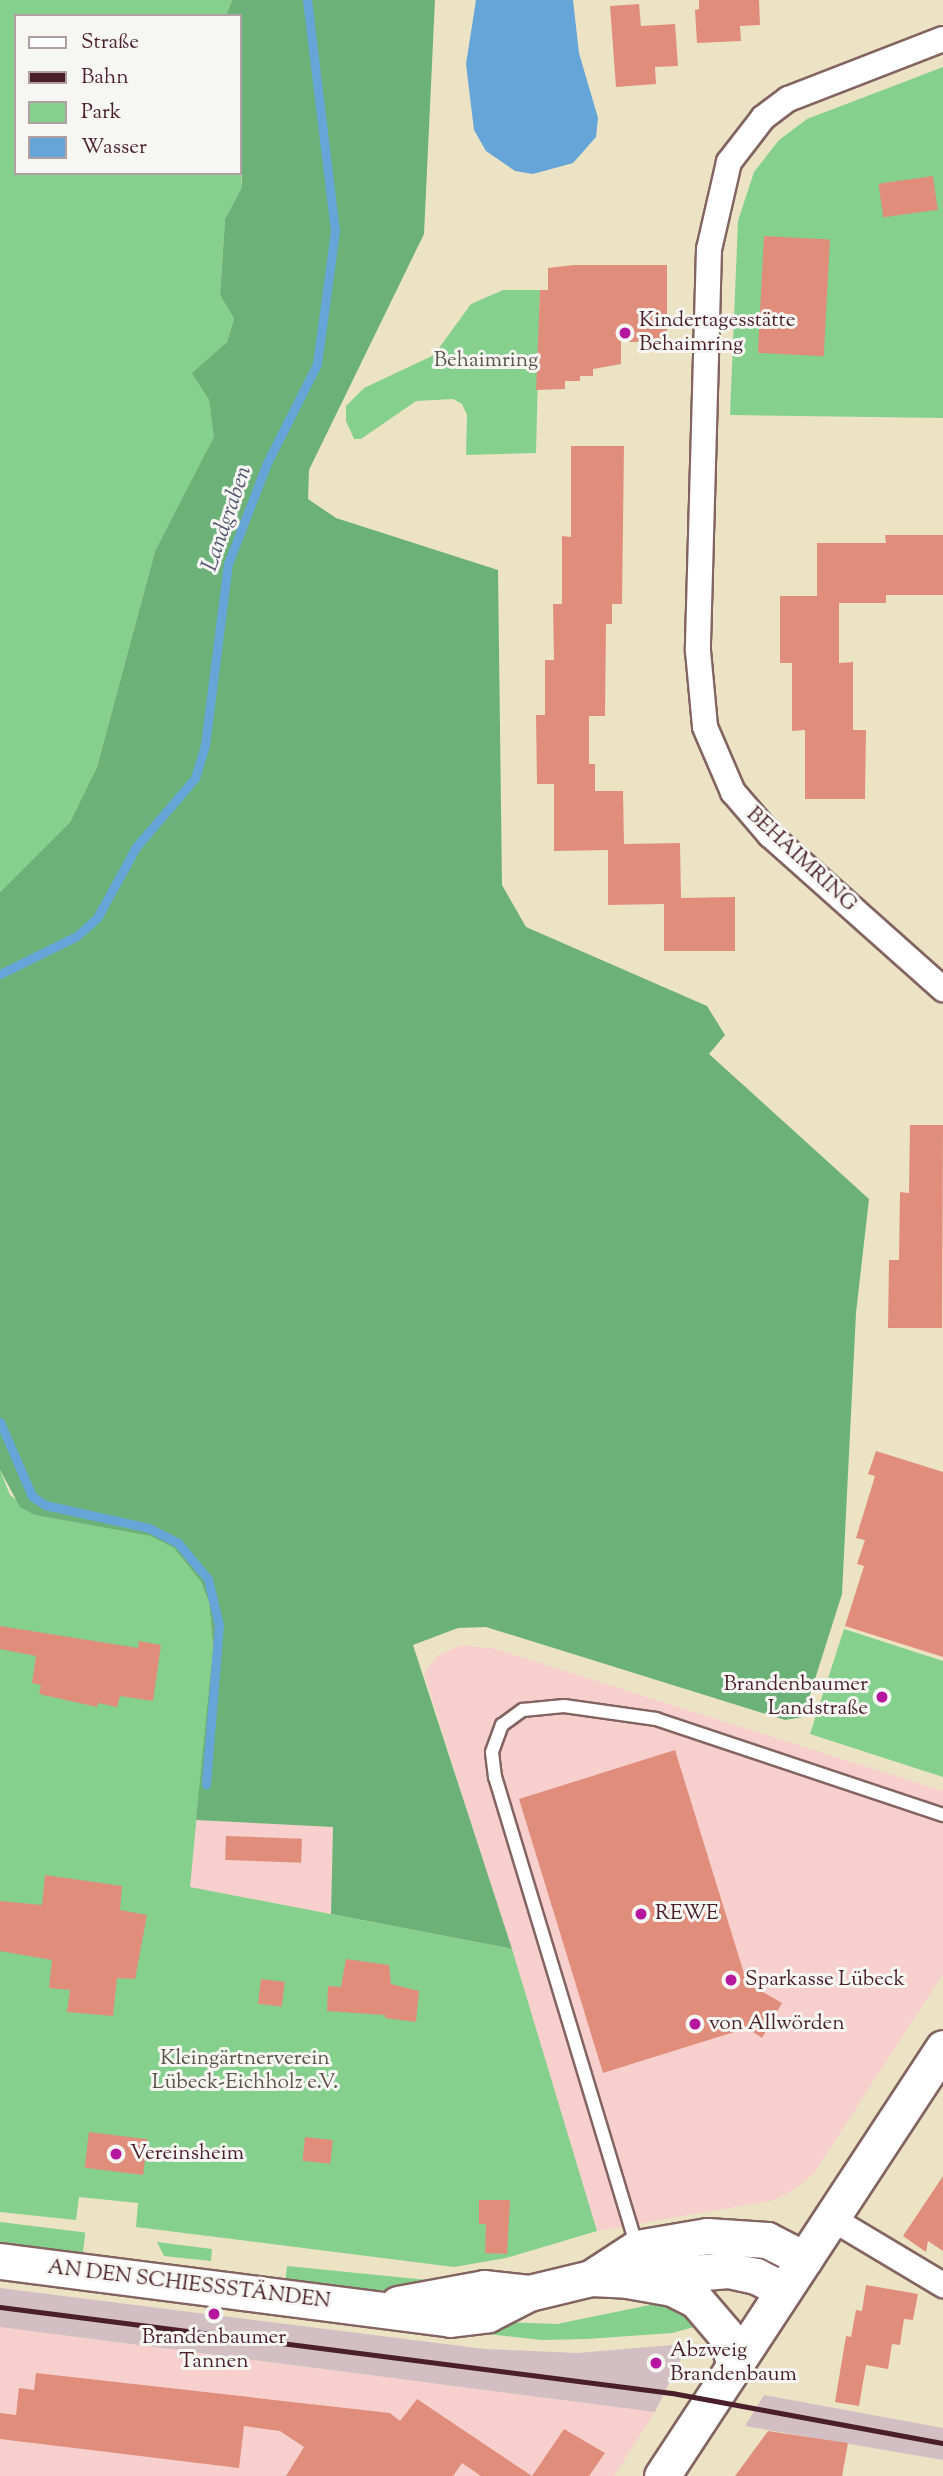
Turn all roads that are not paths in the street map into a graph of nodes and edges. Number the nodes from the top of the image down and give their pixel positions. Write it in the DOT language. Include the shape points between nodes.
graph roads {
  1 [pos="943,38"];
  2 [pos="943,989"];
  3 [pos="916,1804"];
  4 [pos="943,1807"];
  5 [pos="943,1815"];
  6 [pos="943,2048"];
  7 [pos="831,2218"];
  8 [pos="804,2259"];
  9 [pos="0,2261"];
  10 [pos="632,2264"];
  11 [pos="943,2285"];
  12 [pos="784,2290"];
  13 [pos="735,2364"];
  14 [pos="662,2476"];
  1 -- 2 [label="street, BEHAIMRING" via="788,99 740,144 726,169 709,249 698,650 705,727 741,804"];
  3 -- 4 [label="lane"];
  3 -- 5 [label="lane"];
  3 -- 10 [label="lane" via="656,1719 564,1706 523,1710 502,1725 492,1752 495,1777"];
  6 -- 7 [label="street"];
  7 -- 8 [label="street"];
  7 -- 11 [label="street"];
  8 -- 10 [label="street, AN DEN SCHIESSSTÄNDEN" via="767,2241 733,2236"];
  8 -- 12 [label="street"];
  9 -- 10 [label="street, AN DEN SCHIESSSTÄNDEN" via="378,2308 484,2288 529,2293"];
  10 -- 12 [label="street, AN DEN SCHIESSSTÄNDEN" via="729,2270"];
  10 -- 13 [label="street" via="695,2300 724,2333"];
  12 -- 13 [label="street"];
  13 -- 14 [label="street"];
}
